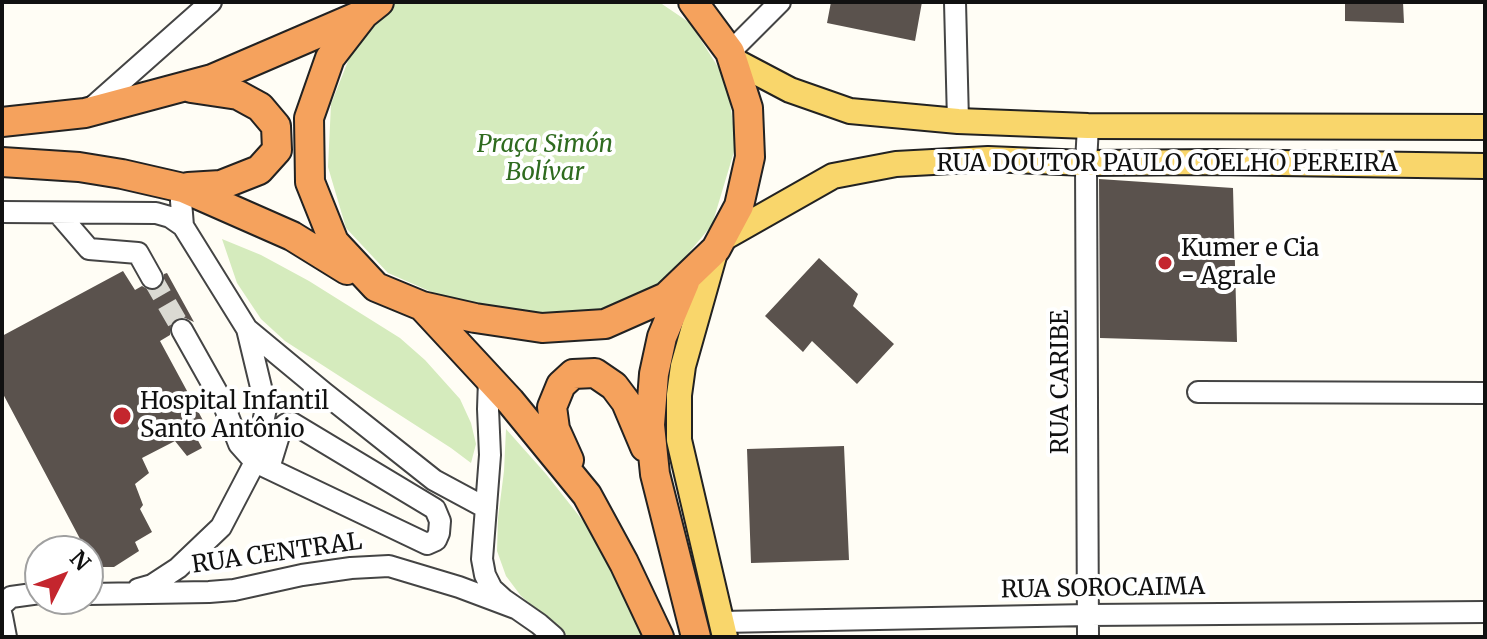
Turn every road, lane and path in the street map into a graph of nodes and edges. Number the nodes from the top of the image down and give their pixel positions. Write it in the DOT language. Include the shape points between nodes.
graph roads {
  1 [pos="211,2"];
  2 [pos="693,2"];
  3 [pos="780,2"];
  4 [pos="955,2"];
  5 [pos="374,5"];
  6 [pos="731,56"];
  7 [pos="184,86"];
  8 [pos="85,113"];
  9 [pos="958,121"];
  10 [pos="2,122"];
  11 [pos="1088,126"];
  12 [pos="1485,127"];
  13 [pos="2,162"];
  14 [pos="1086,163"];
  15 [pos="1485,166"];
  16 [pos="183,188"];
  17 [pos="2,212"];
  18 [pos="58,213"];
  19 [pos="183,226"];
  20 [pos="719,244"];
  21 [pos="152,278"];
  22 [pos="695,286"];
  23 [pos="376,287"];
  24 [pos="422,306"];
  25 [pos="247,329"];
  26 [pos="182,330"];
  27 [pos="489,379"];
  28 [pos="1198,392"];
  29 [pos="1485,393"];
  30 [pos="262,465"];
  31 [pos="655,474"];
  32 [pos="587,495"];
  33 [pos="486,508"];
  34 [pos="24,595"];
  35 [pos="104,595"];
  36 [pos="119,595"];
  37 [pos="2,605"];
  38 [pos="515,608"];
  39 [pos="1485,612"];
  40 [pos="1089,615"];
  41 [pos="2,616"];
  42 [pos="723,630"];
  43 [pos="6,637"];
  44 [pos="554,637"];
  45 [pos="659,637"];
  46 [pos="696,637"];
  47 [pos="1088,637"];
  1 -- 8 [label="street"];
  2 -- 6 [label="highway"];
  3 -- 6 [label="street"];
  4 -- 9 [label="street"];
  5 -- 7 [label="highway" via="296,44"];
  5 -- 23 [label="highway" via="330,58 309,118 310,182 334,242"];
  6 -- 9 [label="main road, RUA DOUTOR PAULO COELHO PEREIRA" via="790,90 850,111"];
  6 -- 20 [label="highway" via="748,108 750,157 739,206"];
  7 -- 8 [label="highway"];
  7 -- 16 [label="highway" via="238,95 260,107 276,126 277,150 259,170 221,185"];
  8 -- 10 [label="highway"];
  9 -- 11 [label="main road, RUA DOUTOR PAULO COELHO PEREIRA"];
  11 -- 12 [label="main road, RUA DOUTOR PAULO COELHO PEREIRA"];
  11 -- 14 [label="street, RUA CARIBE"];
  13 -- 16 [label="highway" via="79,167"];
  14 -- 15 [label="main road, RUA DOUTOR PAULO COELHO PEREIRA"];
  14 -- 20 [label="main road, RUA DOUTOR PAULO COELHO PEREIRA" via="988,159 896,164 833,176"];
  14 -- 40 [label="street, RUA CARIBE"];
  16 -- 19 [label="street"];
  16 -- 23 [label="highway" via="292,236"];
  17 -- 18 [label="street"];
  18 -- 19 [label="street" via="156,213"];
  18 -- 21 [label="street" via="89,249 138,253"];
  19 -- 25 [label="street"];
  20 -- 22 [label="highway"];
  22 -- 24 [label="highway" via="605,324 542,328"];
  22 -- 31 [label="highway" via="662,337 654,374 650,425"];
  22 -- 42 [label="main road" via="679,395 679,440"];
  23 -- 24 [label="highway"];
  24 -- 27 [label="highway"];
  25 -- 30 [label="street" via="266,408"];
  25 -- 33 [label="street" via="434,480"];
  26 -- 30 [label="street" via="223,403 239,444"];
  27 -- 32 [label="highway"];
  27 -- 33 [label="street"];
  28 -- 29 [label="street"];
  30 -- 30 [label="street" via="427,544 439,533 435,509 292,423 281,429"];
  30 -- 36 [label="street" via="221,527 178,568 152,585"];
  31 -- 32 [label="highway" via="637,425 614,386 595,373 573,374 561,385 552,407 555,429"];
  31 -- 46 [label="highway"];
  32 -- 45 [label="highway"];
  33 -- 38 [label="street" via="485,575 492,589"];
  34 -- 37 [label="street"];
  35 -- 36 [label="street, RUA CENTRAL"];
  36 -- 38 [label="street, RUA CENTRAL" via="222,591 389,566"];
  38 -- 44 [label="street"];
  39 -- 40 [label="street, RUA SOROCAIMA"];
  40 -- 42 [label="street, RUA SOROCAIMA"];
  40 -- 47 [label="street, RUA CARIBE"];
  41 -- 43 [label="street"];
}
